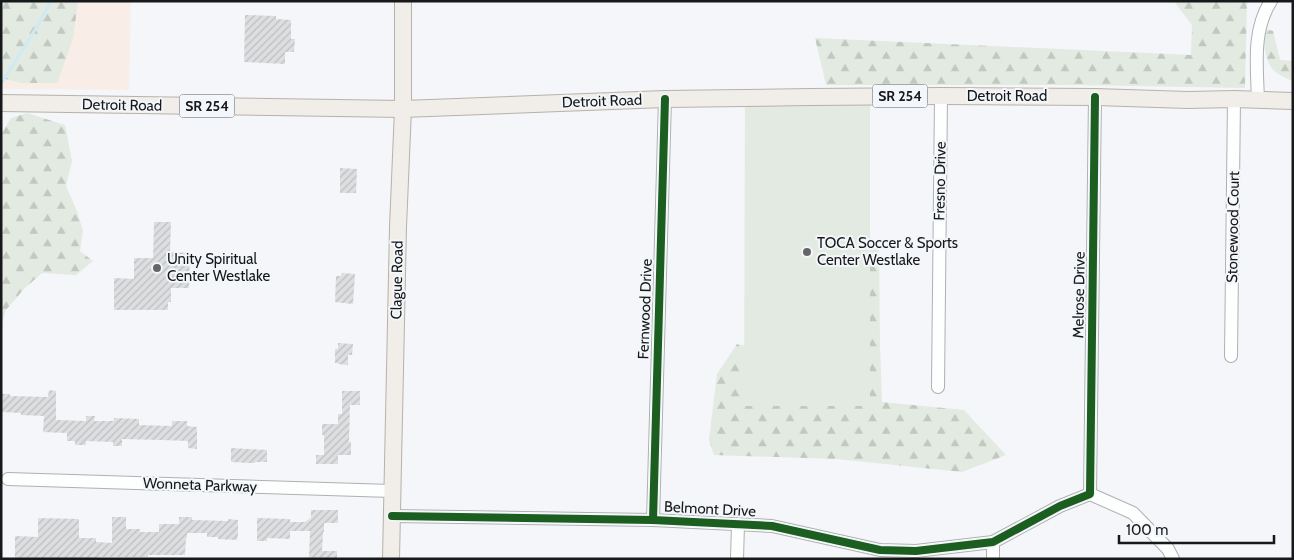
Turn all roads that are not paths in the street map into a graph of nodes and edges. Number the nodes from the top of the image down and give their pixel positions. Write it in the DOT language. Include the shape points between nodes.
graph roads {
  1 [pos="403,1"];
  2 [pos="1271,1"];
  3 [pos="941,96"];
  4 [pos="1095,97"];
  5 [pos="665,99"];
  6 [pos="1234,99"];
  7 [pos="1258,100"];
  8 [pos="1293,100"];
  9 [pos="6,103"];
  10 [pos="404,109"];
  11 [pos="1231,356"];
  12 [pos="938,387"];
  13 [pos="8,479"];
  14 [pos="392,491"];
  15 [pos="1090,494"];
  16 [pos="392,516"];
  17 [pos="653,520"];
  18 [pos="738,524"];
  19 [pos="993,542"];
  20 [pos="392,559"];
  21 [pos="737,559"];
  22 [pos="992,559"];
  23 [pos="1172,559"];
  1 -- 10 [label="main road, Clague Road"];
  2 -- 7 [label="street" via="1264,11 1257,42"];
  3 -- 4 [label="main road, Detroit Road / SR 254"];
  3 -- 5 [label="main road, Detroit Road / SR 254"];
  3 -- 12 [label="street, Fresno Drive"];
  4 -- 6 [label="main road, Detroit Road / SR 254"];
  4 -- 15 [label="street, Melrose Drive"];
  5 -- 10 [label="main road, Detroit Road / SR 254"];
  5 -- 17 [label="street, Fernwood Drive"];
  6 -- 7 [label="main road, Detroit Road / SR 254"];
  6 -- 11 [label="street, Stonewood Court"];
  7 -- 8 [label="main road, Detroit Road / SR 254"];
  9 -- 10 [label="main road, Detroit Road / SR 254"];
  10 -- 14 [label="main road, Clague Road"];
  13 -- 14 [label="street, Wonneta Parkway"];
  14 -- 16 [label="main road, Clague Road"];
  15 -- 19 [label="street" via="1060,506"];
  15 -- 23 [label="street" via="1132,513 1168,549"];
  16 -- 17 [label="street, Belmont Drive"];
  16 -- 20 [label="main road, Clague Road"];
  17 -- 18 [label="street, Belmont Drive"];
  18 -- 19 [label="street, Belmont Drive" via="772,526 880,550 916,551"];
  18 -- 21 [label="street"];
  19 -- 22 [label="street"];
}
